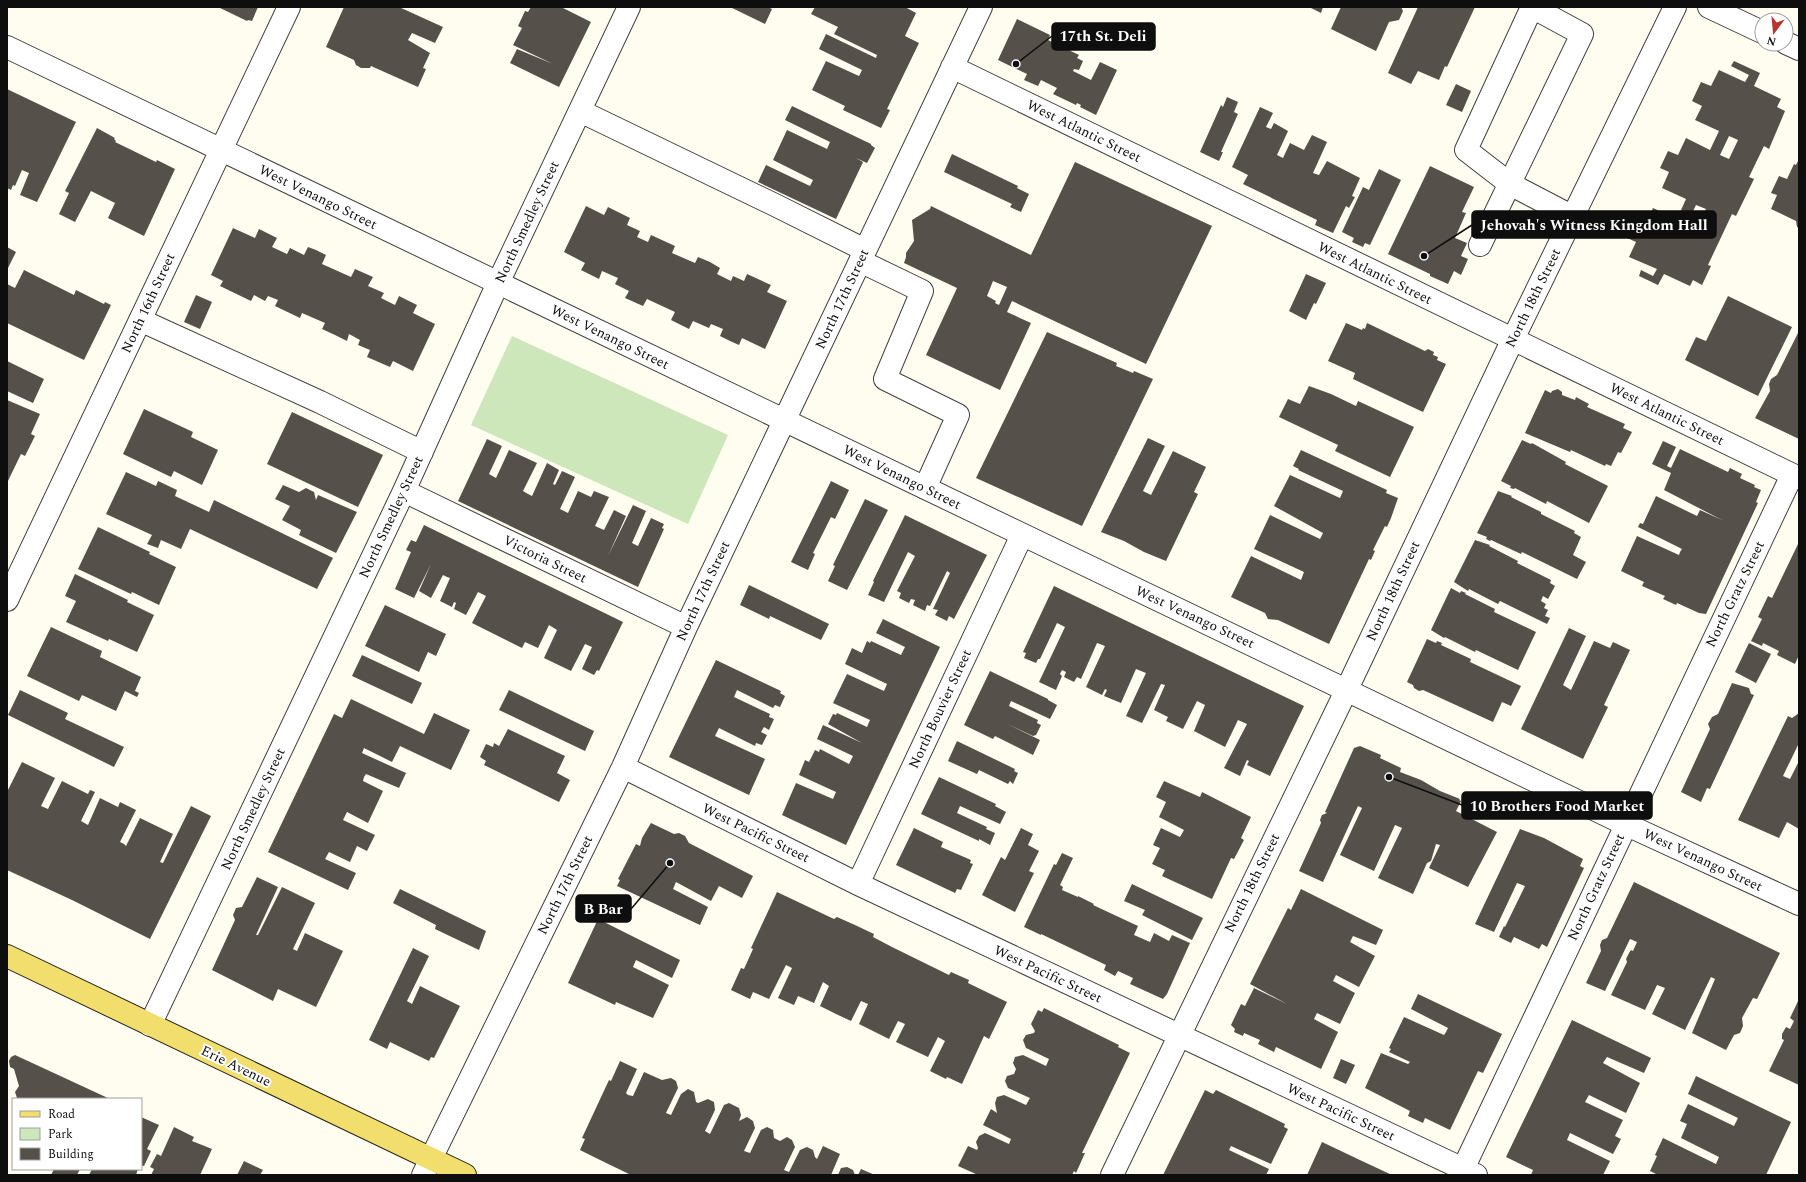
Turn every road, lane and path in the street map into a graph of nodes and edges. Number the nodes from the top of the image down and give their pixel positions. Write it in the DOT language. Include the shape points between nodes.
graph roads {
  1 [pos="289,7"];
  2 [pos="629,7"];
  3 [pos="981,7"];
  4 [pos="1532,7"];
  5 [pos="1675,7"];
  6 [pos="1709,7"];
  7 [pos="1754,28"];
  8 [pos="7,47"];
  9 [pos="952,67"];
  10 [pos="580,111"];
  11 [pos="220,151"];
  12 [pos="1510,184"];
  13 [pos="1573,217"];
  14 [pos="1480,245"];
  15 [pos="862,256"];
  16 [pos="498,283"];
  17 [pos="140,320"];
  18 [pos="1513,339"];
  19 [pos="784,420"];
  20 [pos="422,452"];
  21 [pos="1795,476"];
  22 [pos="925,488"];
  23 [pos="404,491"];
  24 [pos="1022,535"];
  25 [pos="7,600"];
  26 [pos="686,627"];
  27 [pos="1347,689"];
  28 [pos="623,767"];
  29 [pos="1625,824"];
  30 [pos="858,884"];
  31 [pos="1799,904"];
  32 [pos="7,956"];
  33 [pos="150,1025"];
  34 [pos="1178,1035"];
  35 [pos="427,1167"];
  36 [pos="1469,1172"];
  37 [pos="465,1175"];
  38 [pos="1112,1175"];
  1 -- 11 [label="street, North 16th Street"];
  2 -- 10 [label="street, North Smedley Street"];
  3 -- 9 [label="street, North 17th Street"];
  4 -- 12 [label="street" via="1466,150"];
  4 -- 12 [label="street" via="1582,34"];
  5 -- 13 [label="street, North 18th Street"];
  6 -- 7 [label="street"];
  8 -- 11 [label="street, West Venango Street"];
  9 -- 15 [label="street, North 17th Street"];
  9 -- 18 [label="street, West Atlantic Street"];
  10 -- 15 [label="street" via="775,205"];
  10 -- 16 [label="street, North Smedley Street"];
  11 -- 16 [label="street, West Venango Street"];
  11 -- 17 [label="street, North 16th Street"];
  12 -- 13 [label="street"];
  12 -- 14 [label="street"];
  13 -- 18 [label="street, North 18th Street"];
  15 -- 19 [label="street, North 17th Street"];
  15 -- 22 [label="street" via="922,290 885,379 958,415"];
  16 -- 19 [label="street, West Venango Street"];
  16 -- 20 [label="street, North Smedley Street"];
  17 -- 20 [label="street" via="320,402"];
  17 -- 25 [label="street, North 16th Street"];
  18 -- 21 [label="street, West Atlantic Street"];
  18 -- 27 [label="street, North 18th Street"];
  19 -- 22 [label="street, West Venango Street"];
  19 -- 26 [label="street, North 17th Street"];
  20 -- 23 [label="street, North Smedley Street"];
  21 -- 29 [label="street, North Gratz Street"];
  22 -- 24 [label="street, West Venango Street"];
  23 -- 26 [label="street, Victoria Street"];
  23 -- 33 [label="street, North Smedley Street"];
  24 -- 27 [label="street, West Venango Street"];
  24 -- 30 [label="street, North Bouvier Street"];
  26 -- 28 [label="street, North 17th Street"];
  27 -- 29 [label="street, West Venango Street"];
  27 -- 34 [label="street, North 18th Street"];
  28 -- 30 [label="street, West Pacific Street"];
  28 -- 35 [label="street, North 17th Street"];
  29 -- 31 [label="street, West Venango Street"];
  29 -- 36 [label="street, North Gratz Street"];
  30 -- 34 [label="street, West Pacific Street"];
  32 -- 33 [label="main road, Erie Avenue"];
  33 -- 35 [label="main road, Erie Avenue"];
  34 -- 36 [label="street, West Pacific Street"];
  34 -- 38 [label="street, North 18th Street"];
  35 -- 37 [label="main road, Erie Avenue"];
}
